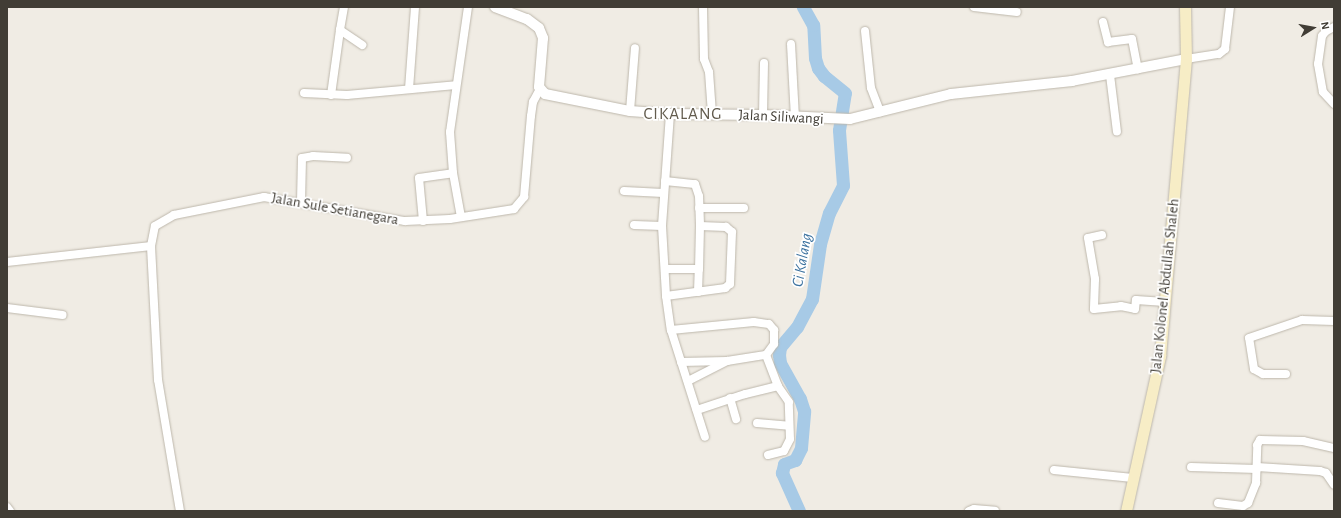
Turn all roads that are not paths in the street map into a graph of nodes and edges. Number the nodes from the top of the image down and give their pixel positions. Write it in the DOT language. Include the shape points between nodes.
graph roads {
  1 [pos="344,7"];
  2 [pos="415,7"];
  3 [pos="468,7"];
  4 [pos="495,7"];
  5 [pos="703,7"];
  6 [pos="974,7"];
  7 [pos="1185,7"];
  8 [pos="1230,7"];
  9 [pos="1017,12"];
  10 [pos="1103,22"];
  11 [pos="1334,27"];
  12 [pos="340,30"];
  13 [pos="865,30"];
  14 [pos="791,44"];
  15 [pos="362,45"];
  16 [pos="635,48"];
  17 [pos="1186,59"];
  18 [pos="764,63"];
  19 [pos="1138,69"];
  20 [pos="1110,75"];
  21 [pos="456,85"];
  22 [pos="409,89"];
  23 [pos="540,89"];
  24 [pos="304,93"];
  25 [pos="332,96"];
  26 [pos="1334,104"];
  27 [pos="630,110"];
  28 [pos="880,112"];
  29 [pos="670,114"];
  30 [pos="712,114"];
  31 [pos="763,114"];
  32 [pos="795,117"];
  33 [pos="1117,132"];
  34 [pos="347,158"];
  35 [pos="453,173"];
  36 [pos="665,182"];
  37 [pos="624,191"];
  38 [pos="663,193"];
  39 [pos="301,202"];
  40 [pos="699,208"];
  41 [pos="744,208"];
  42 [pos="461,217"];
  43 [pos="423,221"];
  44 [pos="634,225"];
  45 [pos="662,226"];
  46 [pos="700,226"];
  47 [pos="1102,235"];
  48 [pos="151,246"];
  49 [pos="7,262"];
  50 [pos="665,269"];
  51 [pos="699,269"];
  52 [pos="698,292"];
  53 [pos="666,296"];
  54 [pos="1165,302"];
  55 [pos="7,308"];
  56 [pos="63,315"];
  57 [pos="1334,321"];
  58 [pos="672,330"];
  59 [pos="766,355"];
  60 [pos="681,362"];
  61 [pos="727,362"];
  62 [pos="1286,374"];
  63 [pos="688,381"];
  64 [pos="778,386"];
  65 [pos="730,398"];
  66 [pos="697,410"];
  67 [pos="736,419"];
  68 [pos="757,423"];
  69 [pos="789,426"];
  70 [pos="706,437"];
  71 [pos="1334,448"];
  72 [pos="768,455"];
  73 [pos="1191,467"];
  74 [pos="1257,468"];
  75 [pos="1054,470"];
  76 [pos="1133,478"];
  77 [pos="1334,485"];
  78 [pos="1218,502"];
  79 [pos="7,507"];
  80 [pos="10,511"];
  81 [pos="180,511"];
  82 [pos="969,511"];
  83 [pos="995,511"];
  84 [pos="1126,511"];
  1 -- 12 [label="street"];
  2 -- 22 [label="street"];
  3 -- 21 [label="street"];
  4 -- 23 [label="street" via="527,19 541,31 543,38"];
  5 -- 30 [label="street" via="704,59 709,75"];
  6 -- 9 [label="street"];
  7 -- 17 [label="main road, Jalan Kolonel Abdullah Shaleh"];
  8 -- 17 [label="street" via="1225,49 1219,54"];
  10 -- 19 [label="street" via="1108,42 1132,39"];
  11 -- 26 [label="street" via="1322,36 1318,64 1323,92"];
  12 -- 15 [label="street"];
  12 -- 25 [label="street"];
  13 -- 28 [label="street" via="871,88"];
  14 -- 32 [label="street"];
  16 -- 27 [label="street"];
  17 -- 19 [label="street, Jalan Siliwangi"];
  17 -- 54 [label="main road, Jalan Kolonel Abdullah Shaleh"];
  18 -- 31 [label="street"];
  19 -- 20 [label="street, Jalan Siliwangi"];
  20 -- 28 [label="street, Jalan Siliwangi" via="1052,84 959,92"];
  20 -- 33 [label="street"];
  21 -- 22 [label="street"];
  21 -- 35 [label="street" via="450,132"];
  22 -- 25 [label="street"];
  23 -- 27 [label="street, Jalan Siliwangi" via="545,94 557,98"];
  23 -- 42 [label="street, Jalan Sule Setianegara" via="533,102 522,202 511,210"];
  24 -- 25 [label="street"];
  27 -- 29 [label="street, Jalan Siliwangi"];
  28 -- 32 [label="street, Jalan Siliwangi" via="844,119"];
  29 -- 30 [label="street, Jalan Siliwangi"];
  29 -- 36 [label="street"];
  30 -- 31 [label="street, Jalan Siliwangi"];
  31 -- 32 [label="street, Jalan Siliwangi"];
  34 -- 39 [label="street" via="302,158"];
  35 -- 42 [label="street"];
  35 -- 43 [label="street" via="419,178"];
  36 -- 38 [label="street"];
  36 -- 40 [label="street" via="696,184"];
  37 -- 38 [label="street"];
  38 -- 45 [label="street"];
  39 -- 43 [label="street, Jalan Sule Setianegara" via="376,217"];
  39 -- 48 [label="street, Jalan Sule Setianegara" via="264,197 174,215 155,226"];
  40 -- 41 [label="street"];
  40 -- 46 [label="street"];
  42 -- 43 [label="street, Jalan Sule Setianegara"];
  44 -- 45 [label="street"];
  45 -- 50 [label="street"];
  46 -- 51 [label="street"];
  46 -- 52 [label="street" via="724,227 731,230 731,278 727,287"];
  47 -- 54 [label="street" via="1088,238 1095,279 1094,309 1108,306 1135,309 1136,300"];
  48 -- 49 [label="street"];
  48 -- 81 [label="street, Jalan Sule Setianegara" via="158,380"];
  50 -- 51 [label="street"];
  50 -- 53 [label="street"];
  51 -- 52 [label="street"];
  52 -- 53 [label="street"];
  53 -- 58 [label="street"];
  54 -- 76 [label="main road, Jalan Kolonel Abdullah Shaleh" via="1158,372"];
  55 -- 56 [label="street"];
  57 -- 62 [label="street" via="1302,320 1249,338 1254,369 1263,374"];
  58 -- 59 [label="street" via="766,323 773,328 775,336"];
  58 -- 60 [label="street"];
  59 -- 61 [label="street"];
  59 -- 64 [label="street"];
  60 -- 61 [label="street"];
  60 -- 63 [label="street"];
  61 -- 63 [label="street"];
  63 -- 66 [label="street"];
  64 -- 65 [label="street"];
  64 -- 69 [label="street" via="789,402"];
  65 -- 66 [label="street"];
  65 -- 67 [label="street"];
  66 -- 70 [label="street"];
  68 -- 69 [label="street"];
  69 -- 72 [label="street" via="791,433 788,448 780,453"];
  71 -- 74 [label="street" via="1307,442 1262,440 1256,445"];
  73 -- 74 [label="street"];
  74 -- 77 [label="street" via="1320,471 1326,474"];
  74 -- 78 [label="street" via="1255,487 1246,506"];
  75 -- 76 [label="street"];
  76 -- 84 [label="main road, Jalan Kolonel Abdullah Shaleh"];
  79 -- 80 [label="street"];
  82 -- 83 [label="street" via="974,508"];
}
